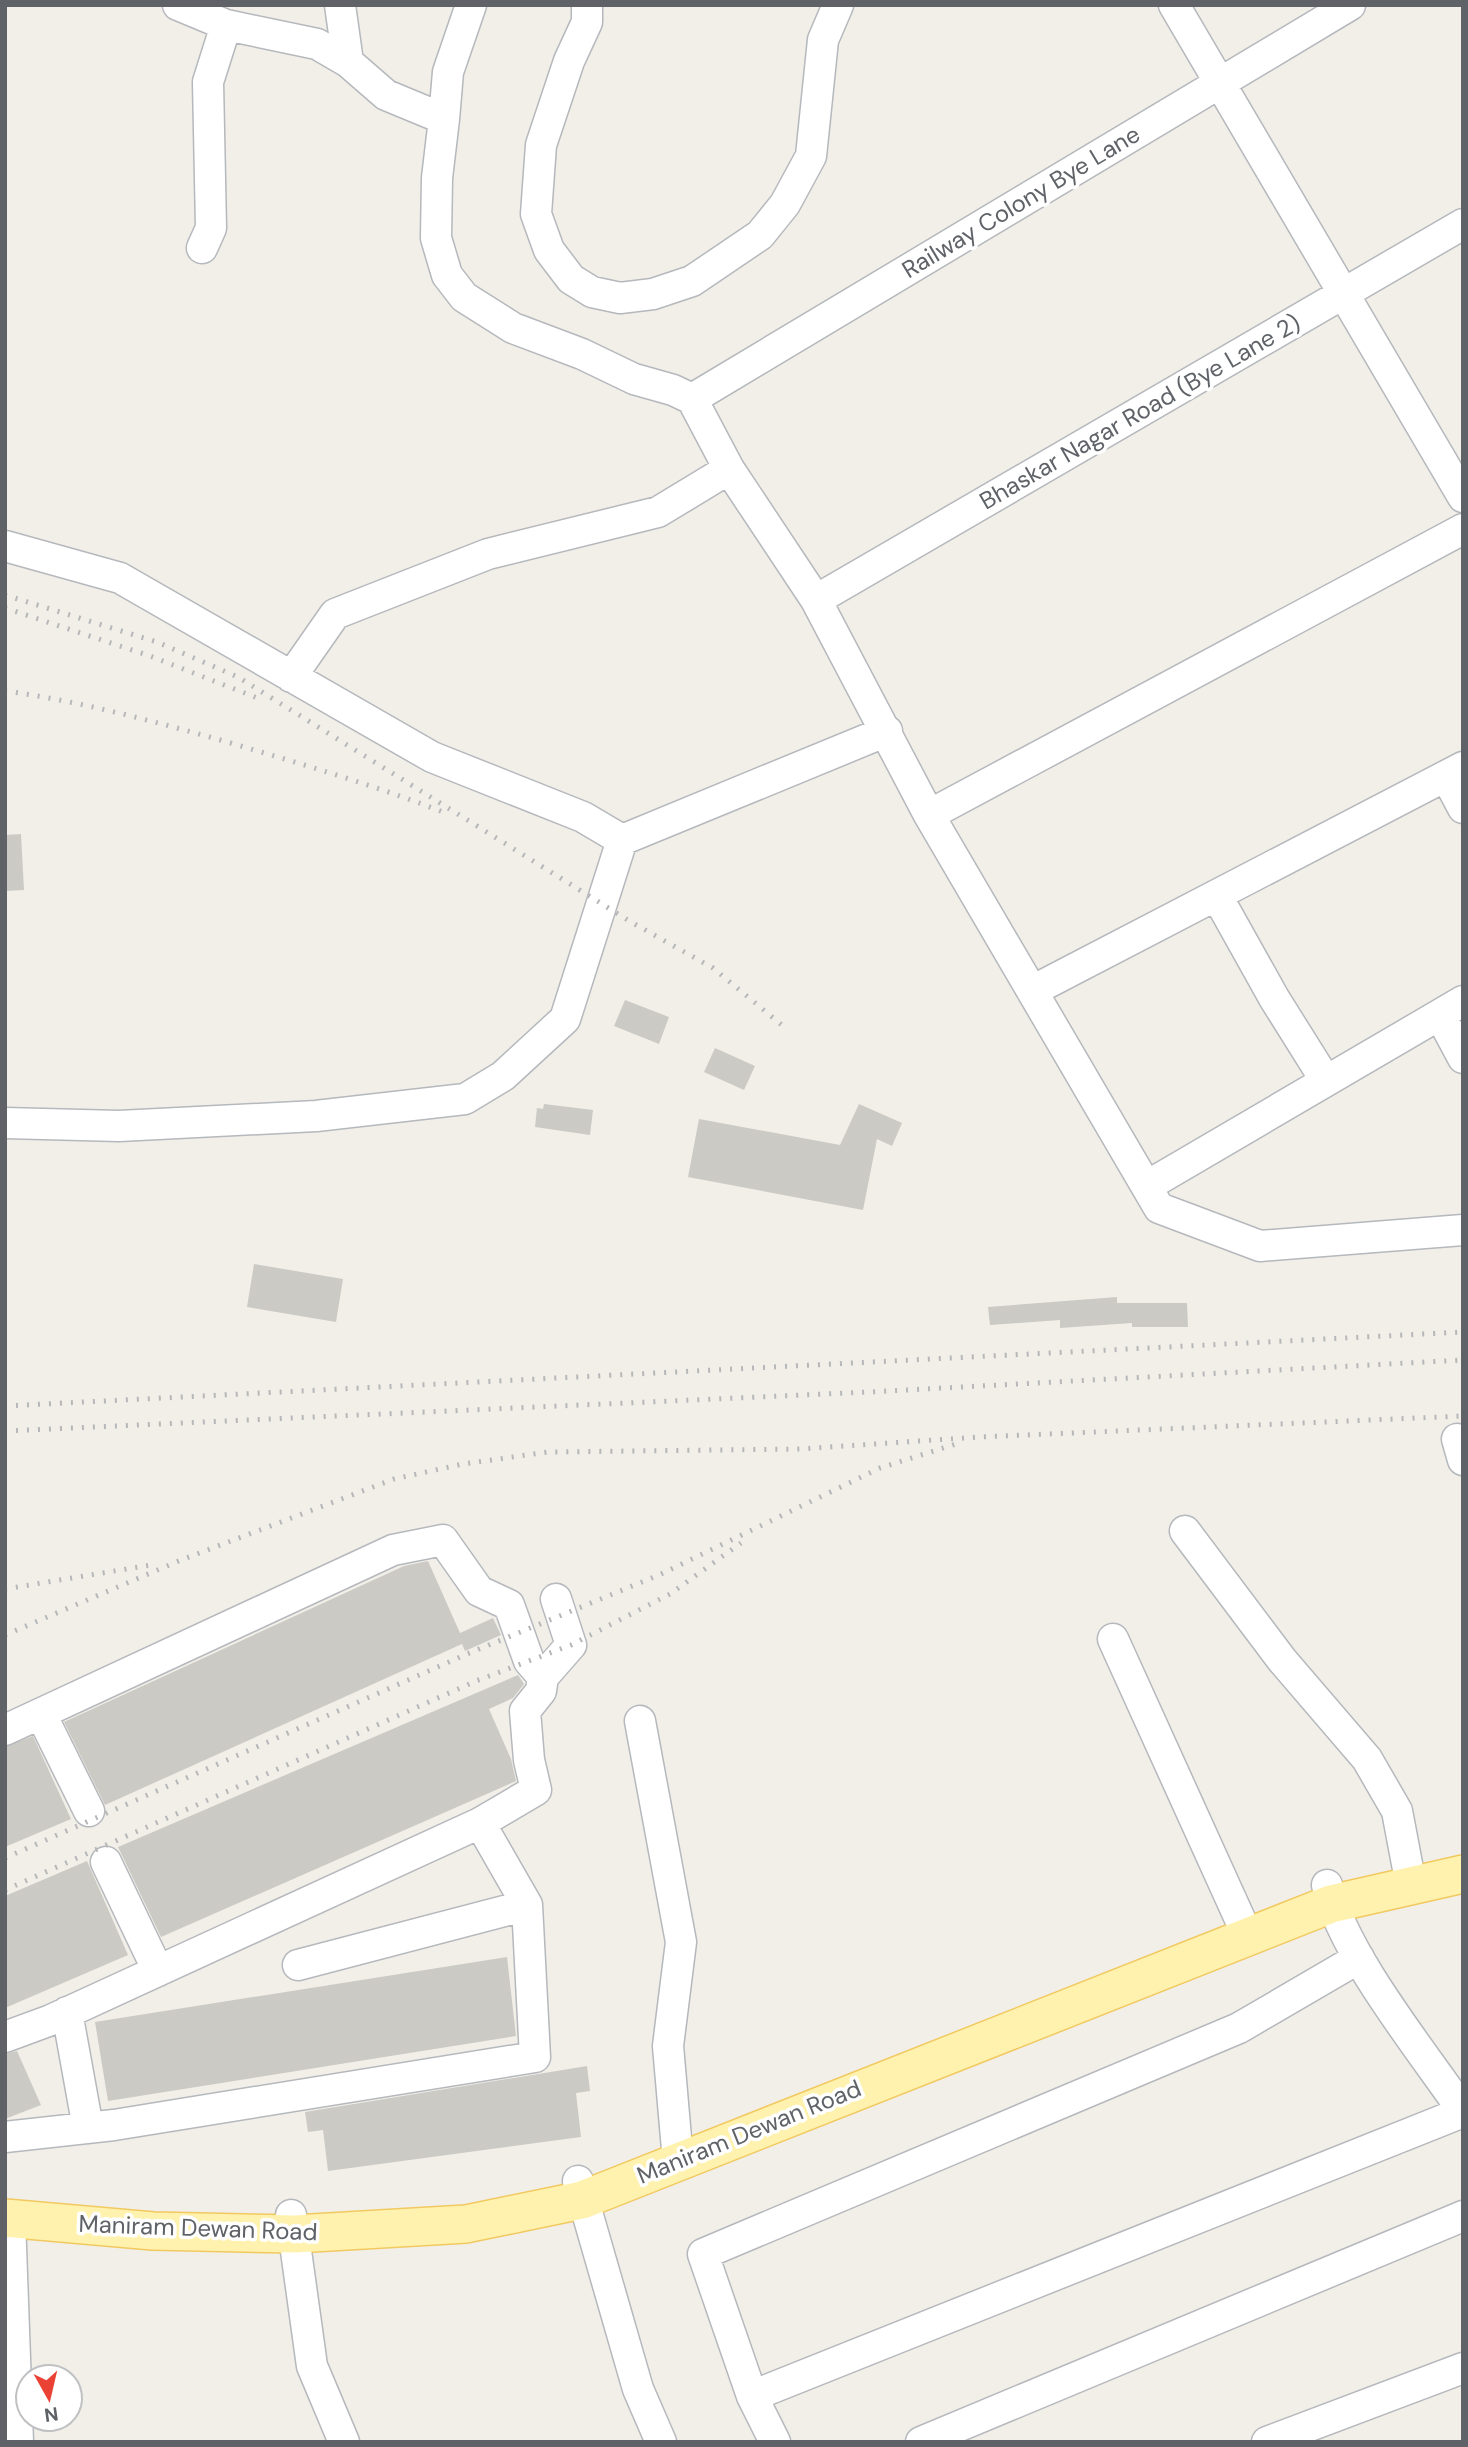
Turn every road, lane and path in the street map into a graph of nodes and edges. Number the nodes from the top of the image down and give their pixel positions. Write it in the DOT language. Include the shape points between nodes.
graph roads {
  1 [pos="340,5"];
  2 [pos="471,5"];
  3 [pos="587,5"];
  4 [pos="838,5"];
  5 [pos="1174,5"];
  6 [pos="1350,5"];
  7 [pos="181,6"];
  8 [pos="226,25"];
  9 [pos="348,62"];
  10 [pos="1220,83"];
  11 [pos="444,119"];
  12 [pos="1463,223"];
  13 [pos="202,248"];
  14 [pos="1344,294"];
  15 [pos="692,399"];
  16 [pos="729,469"];
  17 [pos="1463,497"];
  18 [pos="1463,529"];
  19 [pos="5,546"];
  20 [pos="817,600"];
  21 [pos="290,677"];
  22 [pos="887,731"];
  23 [pos="1454,771"];
  24 [pos="1463,808"];
  25 [pos="929,815"];
  26 [pos="622,840"];
  27 [pos="1217,896"];
  28 [pos="1032,991"];
  29 [pos="1451,1008"];
  30 [pos="1463,1058"];
  31 [pos="1326,1081"];
  32 [pos="5,1123"];
  33 [pos="1147,1186"];
  34 [pos="1463,1230"];
  35 [pos="1185,1531"];
  36 [pos="556,1599"];
  37 [pos="1114,1639"];
  38 [pos="543,1677"];
  39 [pos="41,1714"];
  40 [pos="640,1721"];
  41 [pos="5,1730"];
  42 [pos="89,1811"];
  43 [pos="480,1824"];
  44 [pos="1463,1856"];
  45 [pos="106,1862"];
  46 [pos="1463,1874"];
  47 [pos="1410,1876"];
  48 [pos="1329,1894"];
  49 [pos="527,1905"];
  50 [pos="1240,1919"];
  51 [pos="1359,1958"];
  52 [pos="298,1965"];
  53 [pos="158,1971"];
  54 [pos="67,2012"];
  55 [pos="5,2037"];
  56 [pos="1463,2112"];
  57 [pos="88,2128"];
  58 [pos="5,2137"];
  59 [pos="678,2151"];
  60 [pos="580,2190"];
  61 [pos="7,2212"];
  62 [pos="1462,2218"];
  63 [pos="293,2225"];
  64 [pos="1463,2368"];
  65 [pos="752,2396"];
  66 [pos="18,2442"];
  67 [pos="344,2442"];
  68 [pos="661,2442"];
  69 [pos="775,2442"];
  70 [pos="921,2442"];
  71 [pos="1267,2442"];
  1 -- 9 [label="street"];
  2 -- 11 [label="street" via="448,72"];
  3 -- 4 [label="street" via="587,22 541,145 537,214 549,250 572,279 592,292 620,298 653,294 692,281 760,235 785,204 811,156 823,40"];
  5 -- 10 [label="street"];
  6 -- 10 [label="street, Railway Colony Bye Lane"];
  7 -- 8 [label="street"];
  8 -- 9 [label="street" via="317,44"];
  8 -- 13 [label="street" via="208,82 211,228"];
  9 -- 11 [label="street" via="386,95"];
  10 -- 14 [label="street"];
  10 -- 15 [label="street, Railway Colony Bye Lane"];
  11 -- 15 [label="street" via="436,238 447,275 464,297 513,328"];
  12 -- 14 [label="street, Bhaskar Nagar Road (Bye Lane 2)"];
  14 -- 17 [label="street"];
  14 -- 20 [label="street, Bhaskar Nagar Road (Bye Lane 2)"];
  15 -- 16 [label="street"];
  16 -- 20 [label="street"];
  16 -- 21 [label="street" via="658,512 488,554 334,614"];
  18 -- 25 [label="street"];
  19 -- 21 [label="street" via="120,578"];
  20 -- 22 [label="street"];
  21 -- 26 [label="street" via="432,757 583,817"];
  22 -- 25 [label="street"];
  22 -- 26 [label="street"];
  23 -- 24 [label="street"];
  23 -- 27 [label="street"];
  25 -- 28 [label="street"];
  26 -- 32 [label="street" via="565,1019 503,1076 465,1099 316,1116 119,1126"];
  27 -- 28 [label="street"];
  27 -- 31 [label="street" via="1273,998"];
  28 -- 33 [label="street"];
  29 -- 30 [label="street"];
  29 -- 31 [label="street"];
  31 -- 33 [label="street"];
  33 -- 34 [label="street" via="1159,1208 1260,1246"];
  35 -- 47 [label="street" via="1282,1660 1367,1759 1397,1811"];
  36 -- 38 [label="street" via="571,1645"];
  37 -- 50 [label="street"];
  38 -- 39 [label="street" via="529,1661 509,1605 479,1591 443,1540 393,1550"];
  38 -- 43 [label="street" via="541,1691 525,1711 536,1790"];
  39 -- 41 [label="street"];
  39 -- 42 [label="street"];
  40 -- 59 [label="street" via="681,1942 668,2046"];
  43 -- 49 [label="street"];
  43 -- 53 [label="street"];
  44 -- 47 [label="main road, Maniram Dewan Road"];
  45 -- 53 [label="street"];
  46 -- 47 [label="main road, Maniram Dewan Road"];
  47 -- 48 [label="main road, Maniram Dewan Road"];
  48 -- 50 [label="main road, Maniram Dewan Road"];
  48 -- 51 [label="street"];
  48 -- 59 [label="main road, Maniram Dewan Road"];
  49 -- 52 [label="street"];
  49 -- 57 [label="street" via="535,2057"];
  50 -- 59 [label="main road, Maniram Dewan Road"];
  51 -- 56 [label="street"];
  51 -- 65 [label="street" via="1239,2028 703,2254"];
  53 -- 54 [label="street"];
  54 -- 55 [label="street"];
  54 -- 57 [label="street"];
  56 -- 65 [label="street"];
  57 -- 58 [label="street"];
  59 -- 60 [label="main road, Maniram Dewan Road"];
  60 -- 63 [label="main road, Maniram Dewan Road" via="466,2224"];
  60 -- 68 [label="street" via="638,2389"];
  61 -- 63 [label="main road, Maniram Dewan Road" via="153,2231"];
  61 -- 66 [label="street"];
  62 -- 70 [label="street"];
  63 -- 67 [label="street" via="312,2366"];
  64 -- 71 [label="street"];
  65 -- 69 [label="street"];
}
